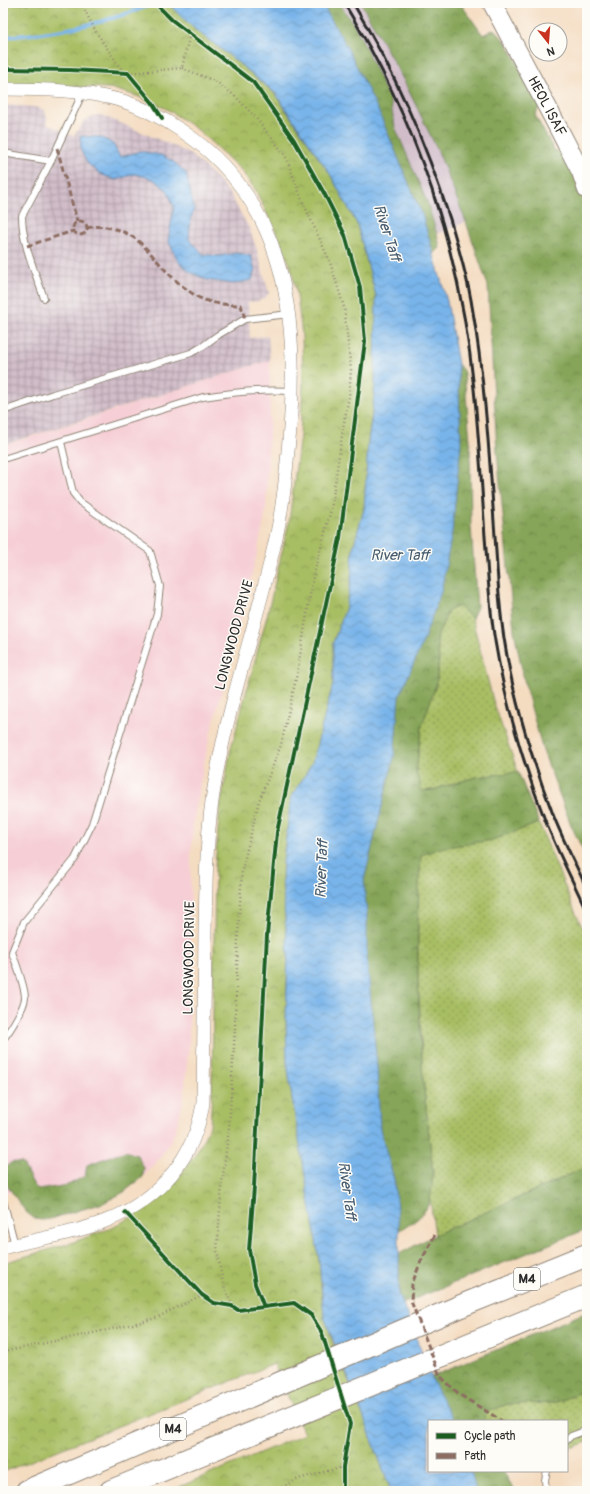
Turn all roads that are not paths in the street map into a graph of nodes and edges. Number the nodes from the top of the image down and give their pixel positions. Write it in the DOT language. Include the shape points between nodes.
graph roads {
  1 [pos="492,3"];
  2 [pos="3,90"];
  3 [pos="83,92"];
  4 [pos="3,153"];
  5 [pos="51,161"];
  6 [pos="587,190"];
  7 [pos="44,298"];
  8 [pos="290,314"];
  9 [pos="293,391"];
  10 [pos="3,411"];
  11 [pos="61,442"];
  12 [pos="3,459"];
  13 [pos="3,1039"];
  14 [pos="3,1200"];
  15 [pos="9,1246"];
  16 [pos="587,1255"];
  17 [pos="587,1296"];
  18 [pos="587,1430"];
  19 [pos="568,1439"];
  20 [pos="547,1472"];
  21 [pos="64,1474"];
  22 [pos="16,1491"];
  23 [pos="27,1491"];
  24 [pos="111,1491"];
  25 [pos="546,1491"];
  1 -- 6 [label="main road, HEOL ISAF" via="581,172"];
  2 -- 3 [label="street, LONGWOOD DRIVE"];
  3 -- 5 [label="lane"];
  3 -- 8 [label="street, LONGWOOD DRIVE" via="144,109 191,137 228,170 254,206 272,244"];
  4 -- 5 [label="lane"];
  5 -- 7 [label="lane" via="22,216 27,246"];
  8 -- 9 [label="street, LONGWOOD DRIVE"];
  8 -- 10 [label="lane" via="245,319 191,353"];
  9 -- 11 [label="lane" via="270,390 203,397"];
  9 -- 15 [label="street, LONGWOOD DRIVE" via="287,464 276,540 219,758 210,813 203,1103 200,1121 190,1146 169,1178 140,1203 109,1220 44,1239"];
  11 -- 12 [label="lane"];
  11 -- 13 [label="lane" via="73,493 80,502 150,551 160,586 157,614 92,824 75,859 24,922 12,952 25,998 13,1027"];
  14 -- 15 [label="lane"];
  16 -- 21 [label="highway, M4"];
  17 -- 24 [label="highway, M4"];
  18 -- 19 [label="lane"];
  20 -- 25 [label="lane"];
  21 -- 22 [label="highway, M4"];
  21 -- 23 [label="highway, M4"];
}
